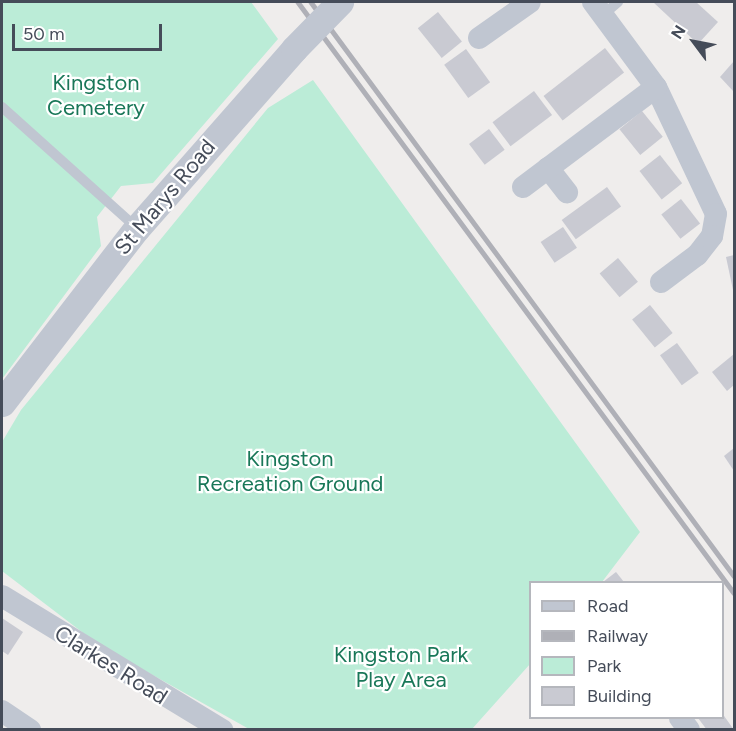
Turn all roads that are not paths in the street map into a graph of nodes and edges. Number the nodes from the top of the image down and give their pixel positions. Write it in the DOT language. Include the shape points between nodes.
graph roads {
  1 [pos="340,2"];
  2 [pos="530,2"];
  3 [pos="605,6"];
  4 [pos="479,39"];
  5 [pos="656,87"];
  6 [pos="2,107"];
  7 [pos="548,168"];
  8 [pos="523,187"];
  9 [pos="567,192"];
  10 [pos="137,228"];
  11 [pos="662,282"];
  12 [pos="2,403"];
  13 [pos="2,596"];
  14 [pos="2,711"];
  15 [pos="30,729"];
  16 [pos="222,729"];
  1 -- 10 [label="street, St Marys Road, bridge"];
  2 -- 4 [label="street"];
  3 -- 5 [label="street"];
  5 -- 7 [label="street"];
  5 -- 11 [label="street" via="716,214 712,236 697,255"];
  6 -- 10 [label="lane"];
  7 -- 8 [label="street"];
  7 -- 9 [label="street"];
  10 -- 12 [label="street, St Marys Road"];
  13 -- 16 [label="street, Clarkes Road"];
  14 -- 15 [label="street"];
}
